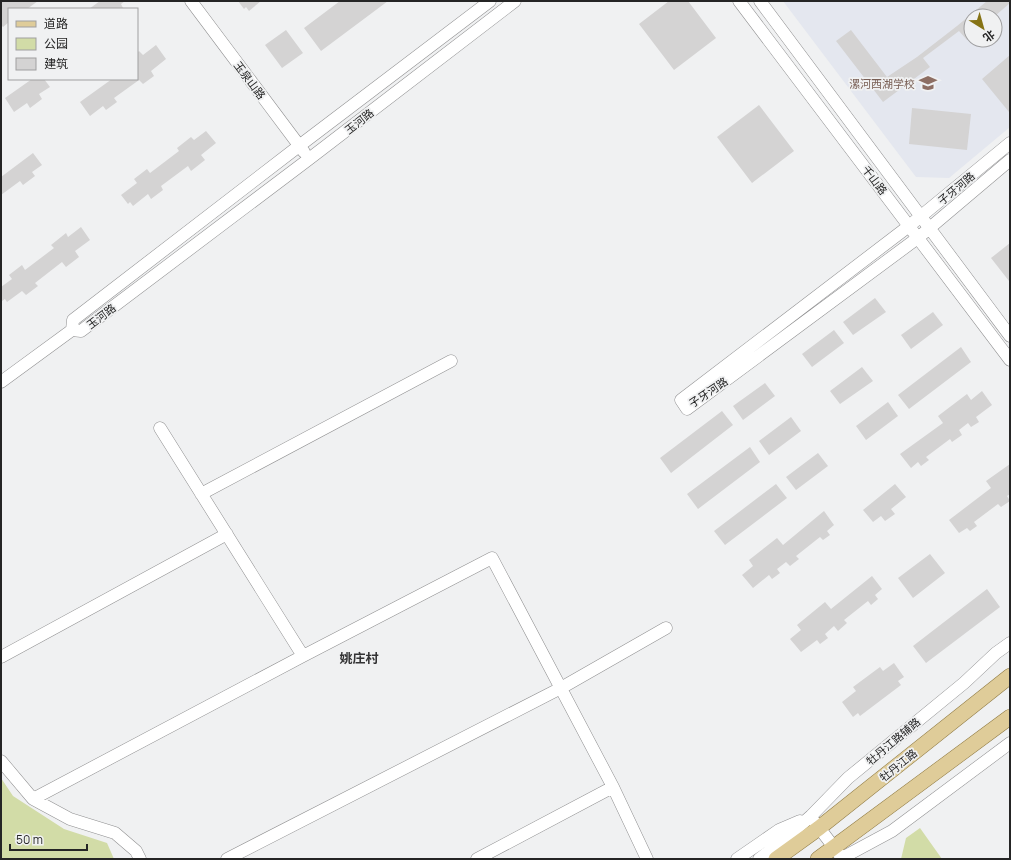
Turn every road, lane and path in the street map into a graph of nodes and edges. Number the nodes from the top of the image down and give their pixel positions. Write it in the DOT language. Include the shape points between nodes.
graph roads {
  1 [pos="191,1"];
  2 [pos="490,1"];
  3 [pos="515,1"];
  4 [pos="739,1"];
  5 [pos="760,1"];
  6 [pos="1010,143"];
  7 [pos="299,146"];
  8 [pos="309,159"];
  9 [pos="1010,160"];
  10 [pos="921,217"];
  11 [pos="910,226"];
  12 [pos="930,228"];
  13 [pos="919,237"];
  14 [pos="72,330"];
  15 [pos="1010,336"];
  16 [pos="451,360"];
  17 [pos="1010,360"];
  18 [pos="1,382"];
  19 [pos="160,428"];
  20 [pos="201,494"];
  21 [pos="227,534"];
  22 [pos="666,628"];
  23 [pos="1010,643"];
  24 [pos="303,656"];
  25 [pos="1,657"];
  26 [pos="1010,676"];
  27 [pos="561,688"];
  28 [pos="1010,717"];
  29 [pos="1010,743"];
  30 [pos="1,761"];
  31 [pos="613,787"];
  32 [pos="33,799"];
  33 [pos="815,822"];
  34 [pos="781,851"];
  35 [pos="839,857"];
  36 [pos="140,859"];
  37 [pos="227,859"];
  38 [pos="477,859"];
  39 [pos="647,859"];
  40 [pos="737,859"];
  41 [pos="759,859"];
  42 [pos="818,859"];
  1 -- 7 [label="street, 玉泉山路"];
  2 -- 7 [label="street, 玉河路"];
  3 -- 8 [label="street, 玉河路"];
  4 -- 11 [label="street, 千山路"];
  5 -- 10 [label="street, 千山路"];
  6 -- 10 [label="street, 子牙河路"];
  7 -- 8 [label="street, 玉泉山路"];
  7 -- 14 [label="street, 玉河路" via="72,320"];
  8 -- 14 [label="street, 玉河路" via="81,332"];
  9 -- 12 [label="street, 子牙河路"];
  10 -- 11 [label="street, 子牙河路"];
  10 -- 12 [label="street, 千山路"];
  11 -- 13 [label="street, 千山路"];
  11 -- 13 [label="street, 子牙河路" via="680,400 687,409"];
  12 -- 13 [label="street, 子牙河路"];
  12 -- 15 [label="street, 千山路"];
  13 -- 17 [label="street, 千山路"];
  14 -- 18 [label="street"];
  16 -- 20 [label="street"];
  19 -- 20 [label="street"];
  20 -- 21 [label="street"];
  21 -- 24 [label="street"];
  21 -- 25 [label="street"];
  22 -- 27 [label="street"];
  23 -- 33 [label="street, 牡丹江路辅路" via="848,778"];
  24 -- 27 [label="street" via="492,558"];
  24 -- 32 [label="street"];
  26 -- 33 [label="main road, 牡丹江路" via="858,797"];
  27 -- 31 [label="street"];
  27 -- 37 [label="street"];
  28 -- 35 [label="main road" via="874,818"];
  29 -- 35 [label="street" via="892,831"];
  30 -- 32 [label="street"];
  31 -- 38 [label="street"];
  31 -- 39 [label="street"];
  32 -- 36 [label="street" via="70,819 115,833 136,851"];
  33 -- 34 [label="main road, 牡丹江路"];
  33 -- 35 [label="street"];
  33 -- 40 [label="street" via="779,830"];
  34 -- 41 [label="street"];
  35 -- 42 [label="main road"];
}
